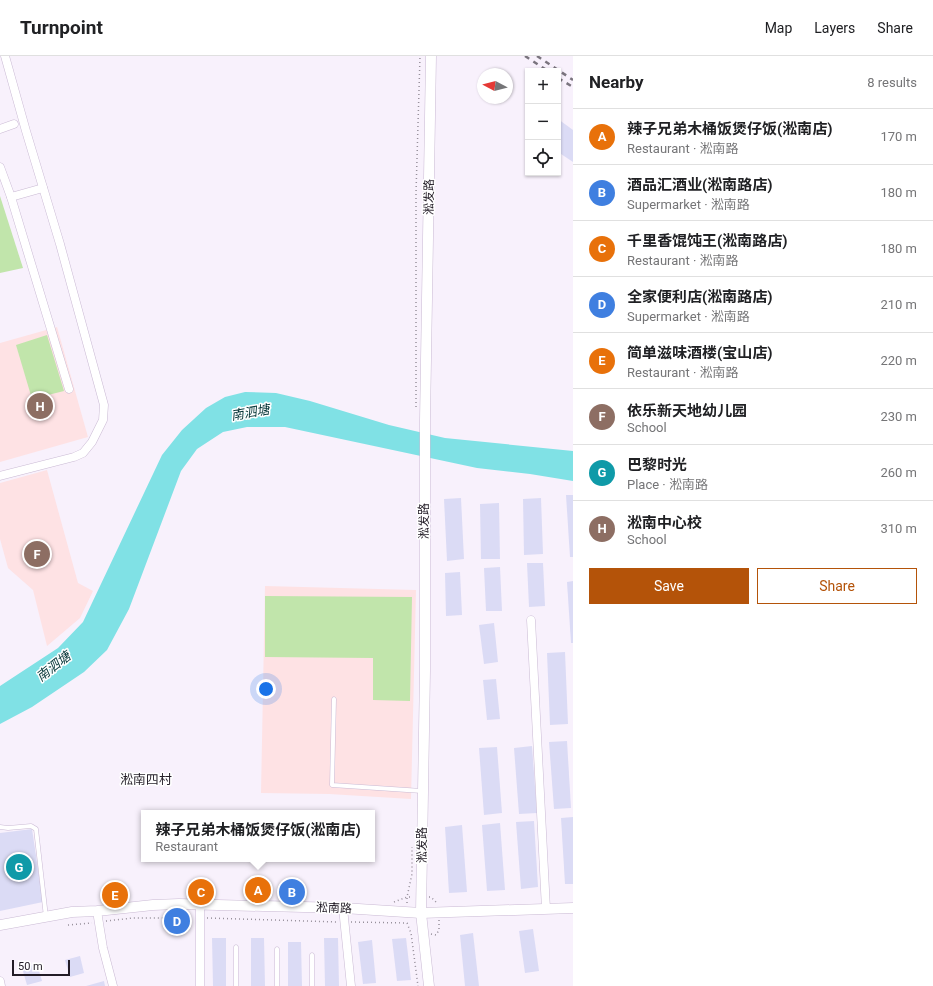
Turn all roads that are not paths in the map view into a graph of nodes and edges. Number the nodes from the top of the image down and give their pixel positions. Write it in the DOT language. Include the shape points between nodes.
graph roads {
  1 [pos="5,56"];
  2 [pos="431,56"];
  3 [pos="14,124"];
  4 [pos="0,128"];
  5 [pos="0,167"];
  6 [pos="43,188"];
  7 [pos="11,197"];
  8 [pos="69,389"];
  9 [pos="0,476"];
  10 [pos="531,620"];
  11 [pos="334,699"];
  12 [pos="422,791"];
  13 [pos="0,827"];
  14 [pos="200,905"];
  15 [pos="343,908"];
  16 [pos="573,908"];
  17 [pos="546,909"];
  18 [pos="97,911"];
  19 [pos="422,913"];
  20 [pos="46,917"];
  21 [pos="0,925"];
  22 [pos="236,947"];
  23 [pos="277,949"];
  24 [pos="312,955"];
  25 [pos="0,981"];
  26 [pos="1,986"];
  27 [pos="114,986"];
  28 [pos="200,986"];
  29 [pos="236,986"];
  30 [pos="276,986"];
  31 [pos="312,986"];
  32 [pos="352,986"];
  33 [pos="429,986"];
  1 -- 6 [label="street"];
  2 -- 12 [label="street, 淞发路"];
  3 -- 4 [label="street"];
  5 -- 7 [label="street"];
  6 -- 7 [label="street"];
  6 -- 9 [label="street" via="104,405 103,420 83,453"];
  7 -- 8 [label="street"];
  10 -- 17 [label="street"];
  11 -- 12 [label="lane" via="332,785"];
  12 -- 19 [label="street, 淞发路"];
  13 -- 20 [label="lane" via="32,826 36,829"];
  14 -- 15 [label="street, 淞南路"];
  14 -- 18 [label="street, 淞南路" via="153,905"];
  14 -- 28 [label="street"];
  15 -- 19 [label="street, 淞南路"];
  15 -- 32 [label="street"];
  16 -- 17 [label="street, 淞南路"];
  17 -- 19 [label="street, 淞南路"];
  18 -- 20 [label="street, 淞南路"];
  18 -- 27 [label="street" via="103,948"];
  19 -- 33 [label="street, 淞发路"];
  20 -- 21 [label="street, 淞南路"];
  22 -- 29 [label="lane"];
  23 -- 30 [label="lane"];
  24 -- 31 [label="lane"];
  25 -- 26 [label="street"];
}
